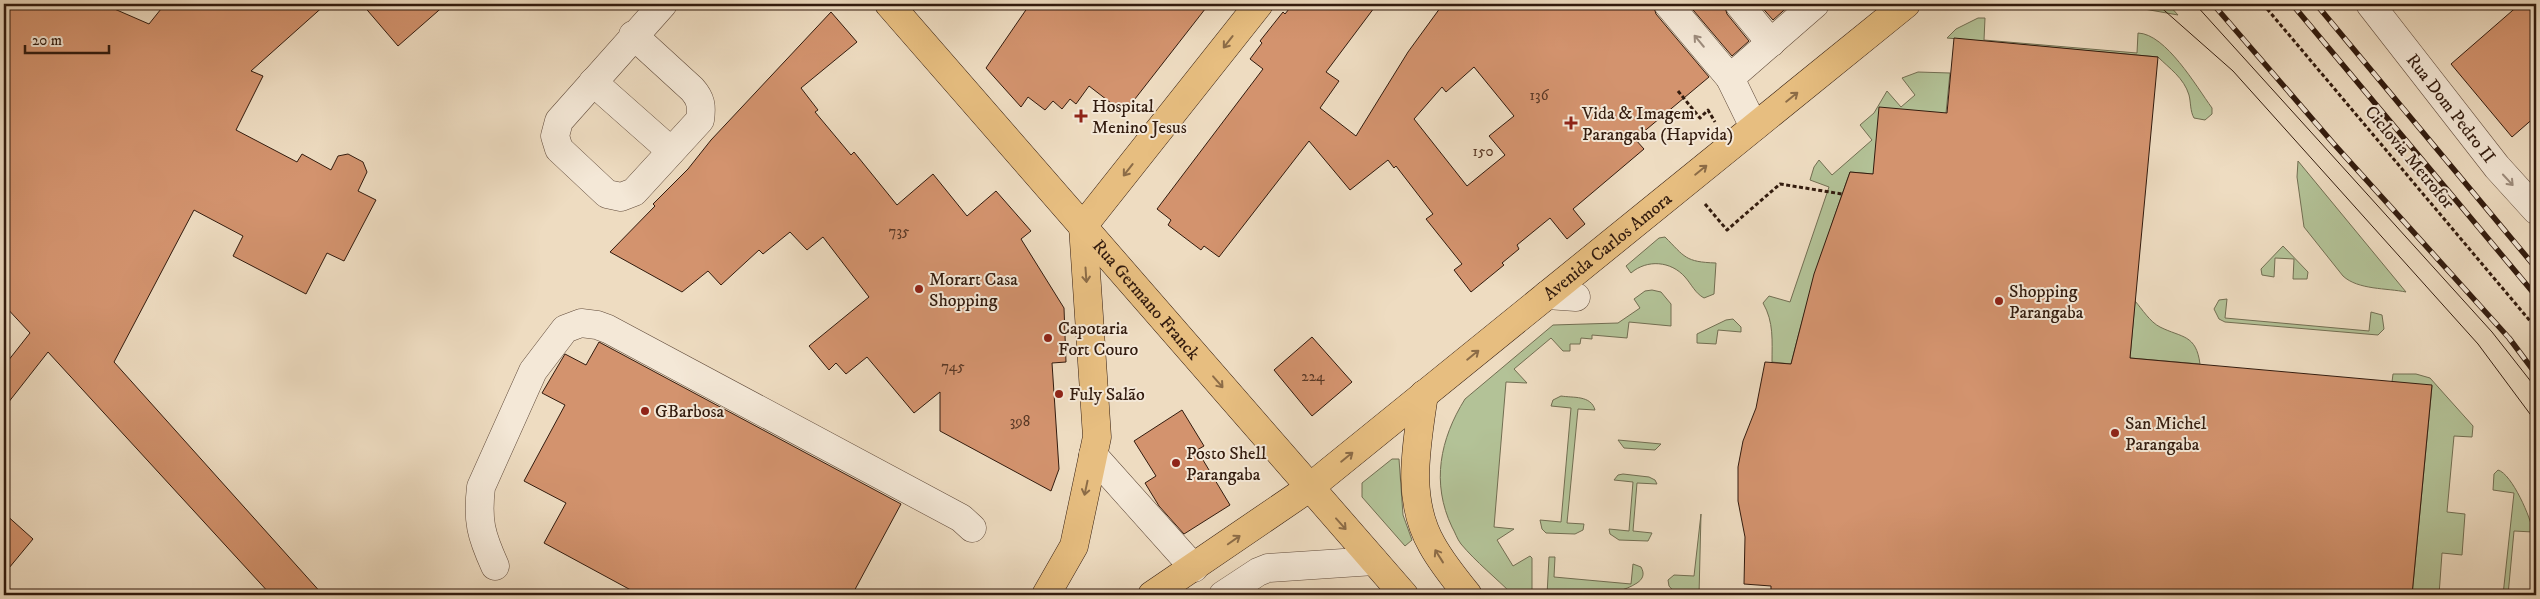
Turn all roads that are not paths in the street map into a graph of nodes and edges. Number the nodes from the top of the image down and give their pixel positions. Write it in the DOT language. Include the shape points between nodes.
graph roads {
  1 [pos="662,4"];
  2 [pos="888,4"];
  3 [pos="1259,4"];
  4 [pos="1668,4"];
  5 [pos="1739,4"];
  6 [pos="1815,4"];
  7 [pos="1906,4"];
  8 [pos="2370,4"];
  9 [pos="633,35"];
  10 [pos="1771,43"];
  11 [pos="1730,78"];
  12 [pos="593,82"];
  13 [pos="1754,127"];
  14 [pos="671,150"];
  15 [pos="2536,210"];
  16 [pos="1083,226"];
  17 [pos="1424,394"];
  18 [pos="1093,455"];
  19 [pos="1309,488"];
  20 [pos="972,528"];
  21 [pos="1374,561"];
  22 [pos="495,566"];
  23 [pos="1194,568"];
  24 [pos="1046,595"];
  25 [pos="1152,595"];
  26 [pos="1223,595"];
  27 [pos="1404,595"];
  28 [pos="1468,595"];
  1 -- 9 [label="street"];
  2 -- 16 [label="main road, Rua Germano Franck"];
  3 -- 16 [label="main road, one-way"];
  11 -- 4 [label="street, one-way"];
  5 -- 10 [label="street"];
  6 -- 10 [label="street"];
  13 -- 7 [label="main road, Avenida Carlos Amora, one-way"];
  8 -- 15 [label="street, Rua Dom Pedro II, one-way" via="2497,167"];
  9 -- 12 [label="street"];
  9 -- 14 [label="street" via="700,97 700,120"];
  10 -- 11 [label="street"];
  11 -- 13 [label="street"];
  12 -- 14 [label="street"];
  12 -- 14 [label="street" via="559,121 555,136 559,149 607,194 621,197 634,192"];
  17 -- 13 [label="main road, Avenida Carlos Amora, one-way" via="1555,301"];
  16 -- 18 [label="main road, one-way" via="1097,437"];
  16 -- 19 [label="main road, Rua Germano Franck, one-way"];
  19 -- 17 [label="main road, Avenida Carlos Amora, one-way"];
  28 -- 17 [label="main road, one-way" via="1432,544 1420,512 1414,484"];
  18 -- 23 [label="street"];
  18 -- 24 [label="main road, one-way" via="1074,546"];
  19 -- 21 [label="main road, Rua Germano Franck, one-way"];
  23 -- 19 [label="main road, Avenida Carlos Amora, one-way"];
  20 -- 22 [label="street" via="961,518 608,330 580,323 565,329 533,371 481,487 481,535"];
  21 -- 26 [label="street" via="1268,568"];
  21 -- 27 [label="main road, Rua Germano Franck"];
  23 -- 25 [label="main road, Avenida Carlos Amora"];
}
